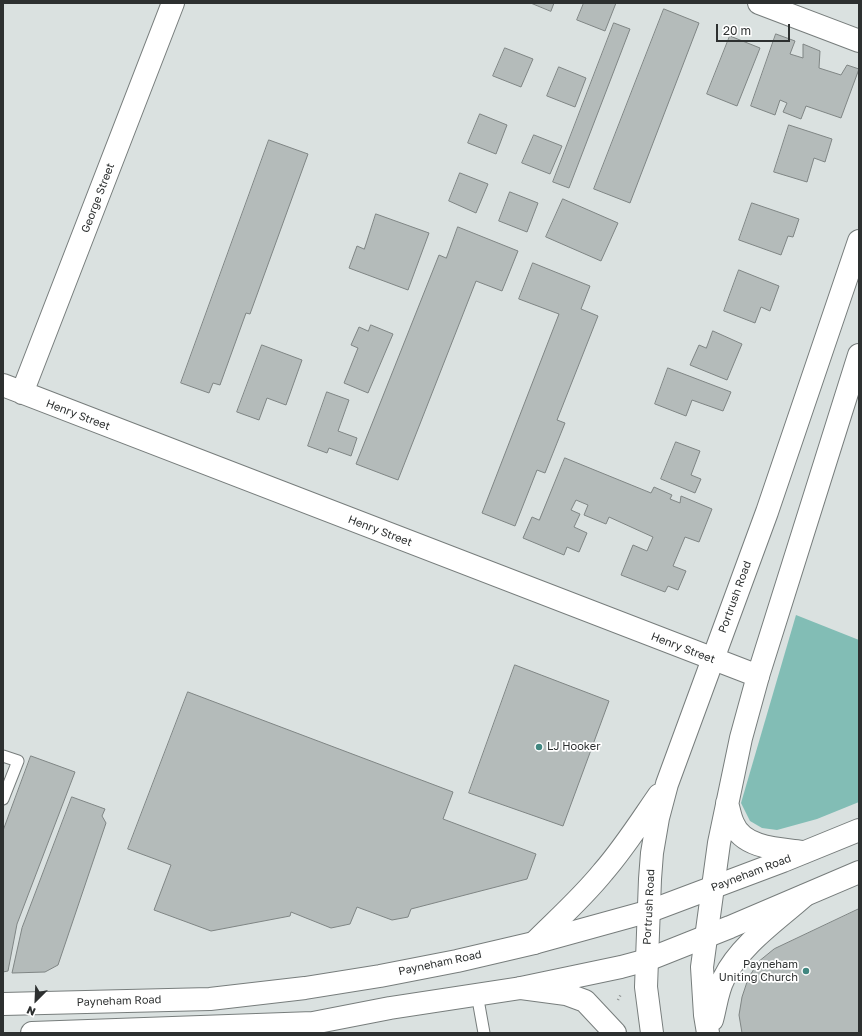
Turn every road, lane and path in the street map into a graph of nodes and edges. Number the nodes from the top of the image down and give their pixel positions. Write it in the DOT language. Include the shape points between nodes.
graph roads {
  1 [pos="173,3"];
  2 [pos="759,3"];
  3 [pos="859,41"];
  4 [pos="859,242"];
  5 [pos="859,355"];
  6 [pos="13,389"];
  7 [pos="712,659"];
  8 [pos="758,676"];
  9 [pos="3,756"];
  10 [pos="667,784"];
  11 [pos="3,799"];
  12 [pos="727,801"];
  13 [pos="859,830"];
  14 [pos="804,852"];
  15 [pos="859,872"];
  16 [pos="712,887"];
  17 [pos="804,896"];
  18 [pos="650,911"];
  19 [pos="706,937"];
  20 [pos="534,943"];
  21 [pos="647,960"];
  22 [pos="521,988"];
  23 [pos="477,994"];
  24 [pos="3,1004"];
  25 [pos="240,1029"];
  26 [pos="119,1032"];
  27 [pos="32,1033"];
  28 [pos="484,1033"];
  29 [pos="615,1033"];
  30 [pos="652,1033"];
  31 [pos="708,1033"];
  1 -- 6 [label="main road, George Street"];
  2 -- 3 [label="main road"];
  4 -- 7 [label="main road, Portrush Road" via="766,512"];
  5 -- 8 [label="main road"];
  6 -- 7 [label="main road, Henry Street"];
  7 -- 8 [label="main road, Henry Street"];
  7 -- 10 [label="main road, Portrush Road"];
  8 -- 12 [label="main road"];
  9 -- 11 [label="lane" via="18,761"];
  10 -- 18 [label="main road, Portrush Road" via="652,853"];
  10 -- 20 [label="main road" via="603,874"];
  12 -- 14 [label="main road" via="733,824 744,838 771,848"];
  12 -- 16 [label="main road"];
  13 -- 14 [label="main road, Payneham Road"];
  14 -- 16 [label="main road, Payneham Road"];
  15 -- 17 [label="main road"];
  16 -- 18 [label="main road, Payneham Road"];
  16 -- 19 [label="main road"];
  17 -- 19 [label="main road"];
  17 -- 31 [label="main road" via="747,946 731,965 719,990"];
  18 -- 20 [label="main road, Payneham Road"];
  18 -- 21 [label="main road, Portrush Road"];
  19 -- 21 [label="main road"];
  19 -- 31 [label="main road" via="702,967"];
  20 -- 24 [label="main road, Payneham Road" via="457,961 305,988 210,998"];
  21 -- 22 [label="main road"];
  21 -- 30 [label="main road, Portrush Road" via="646,987"];
  22 -- 23 [label="main road"];
  22 -- 29 [label="main road" via="566,994 585,1001"];
  23 -- 25 [label="main road" via="313,1023"];
  23 -- 28 [label="lane"];
  25 -- 26 [label="main road"];
  26 -- 27 [label="main road"];
}
